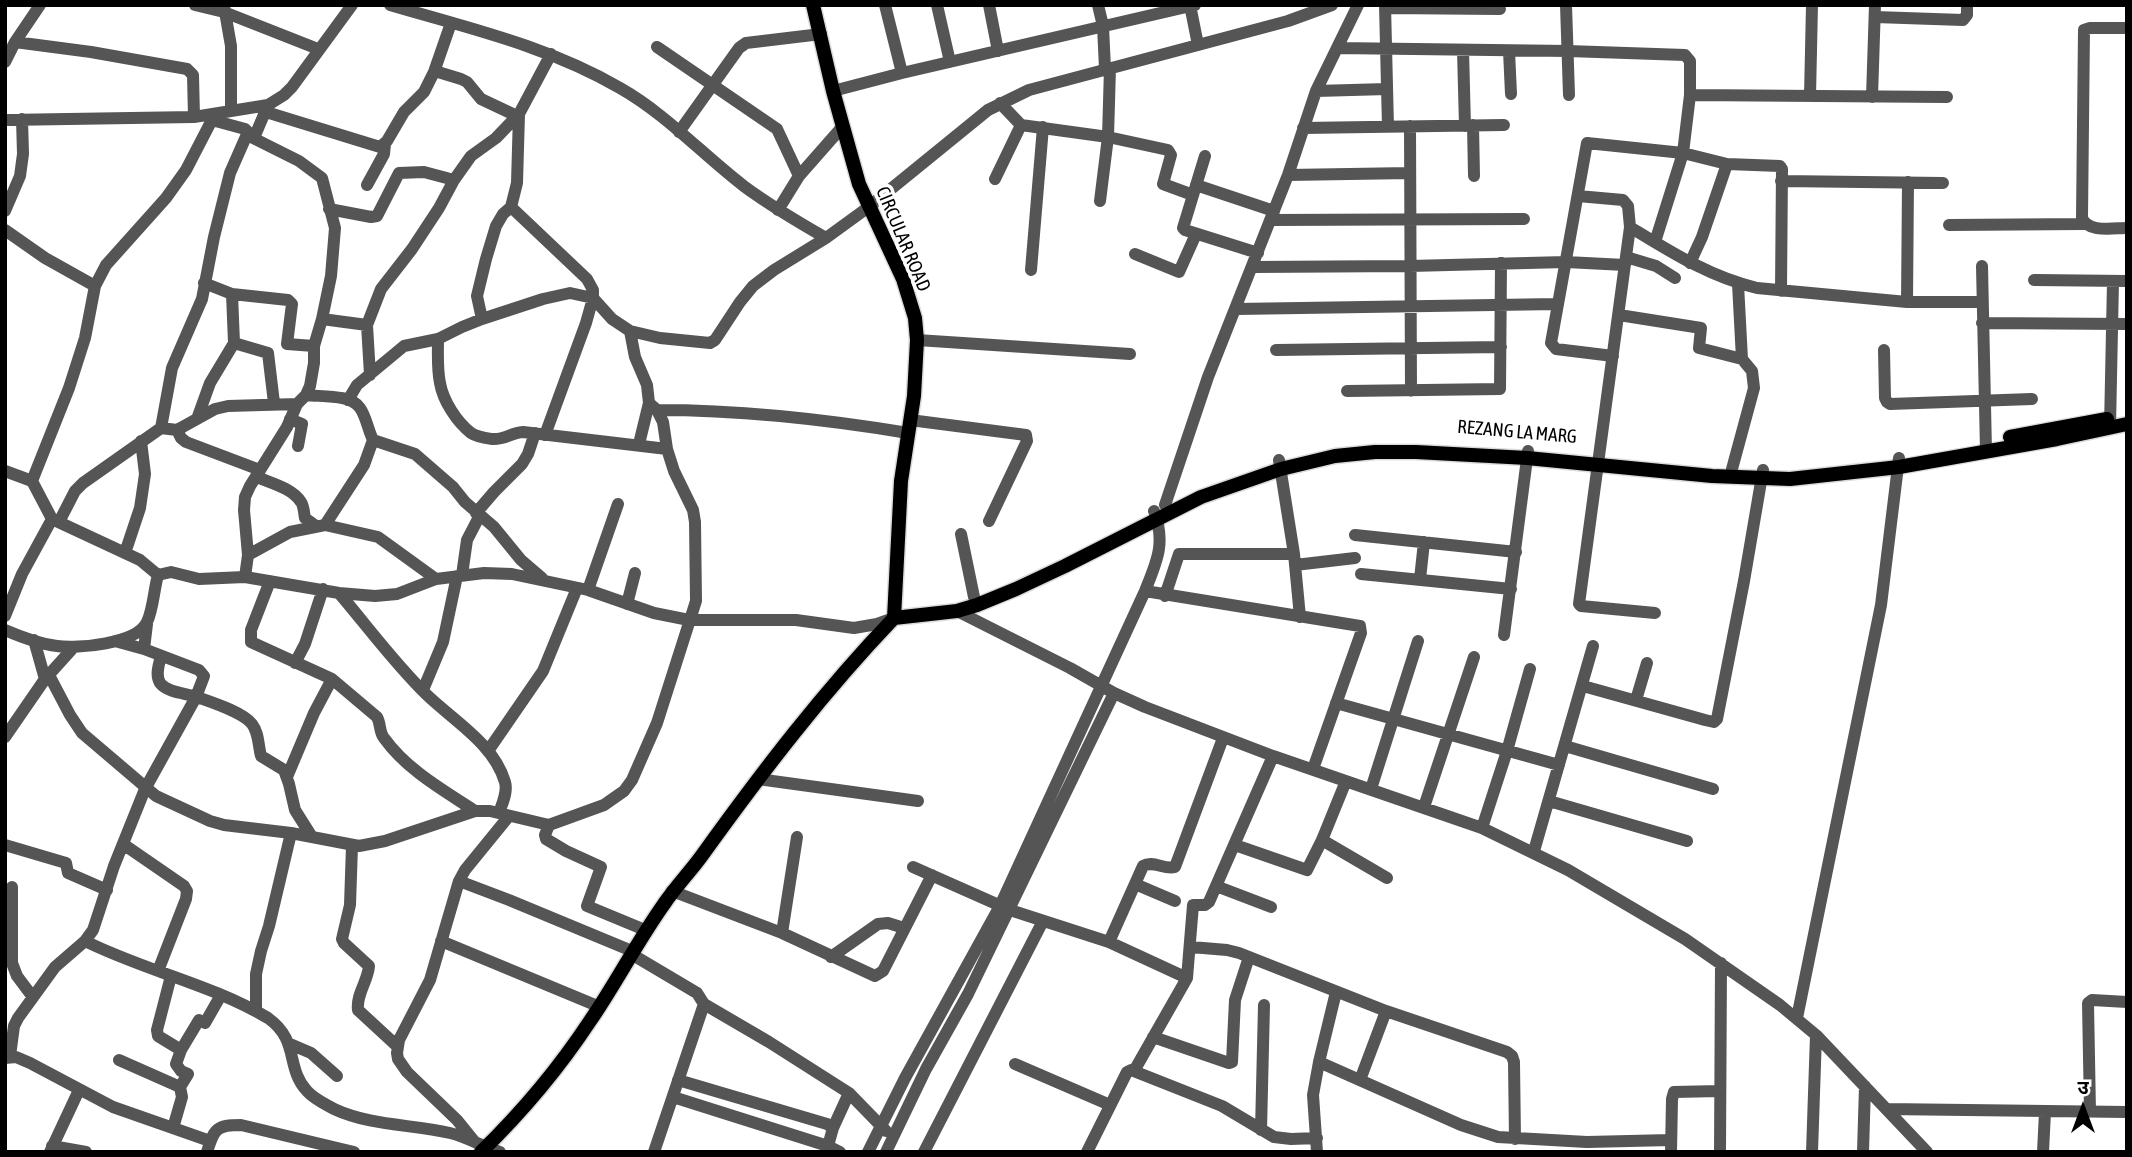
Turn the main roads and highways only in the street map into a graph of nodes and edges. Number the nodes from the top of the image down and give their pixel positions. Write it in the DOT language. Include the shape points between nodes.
graph roads {
  1 [pos="813,5"];
  2 [pos="2127,415"];
  3 [pos="2110,423"];
  4 [pos="2127,424"];
  5 [pos="1598,462"];
  6 [pos="1763,474"];
  7 [pos="1093,547"];
  8 [pos="934,614"];
  9 [pos="894,618"];
  10 [pos="679,888"];
  11 [pos="635,954"];
  12 [pos="488,1149"];
  1 -- 9 [label="main road, CIRCULAR ROAD" via="859,184 903,279 915,318 914,396 901,481"];
  2 -- 3 [label="main road, REZANG LA MARG"];
  3 -- 4 [label="main road, REZANG LA MARG"];
  3 -- 6 [label="main road, REZANG LA MARG" via="1899,462"];
  5 -- 6 [label="main road, REZANG LA MARG"];
  5 -- 6 [label="main road, REZANG LA MARG" via="1732,468"];
  5 -- 7 [label="main road, REZANG LA MARG" via="1416,444 1329,447 1182,495"];
  7 -- 8 [label="main road, REZANG LA MARG"];
  7 -- 8 [label="main road, REZANG LA MARG" via="1017,589 957,611"];
  8 -- 9 [label="main road, REZANG LA MARG"];
  9 -- 10 [label="main road" via="758,779"];
  10 -- 11 [label="main road"];
  10 -- 11 [label="main road" via="645,930"];
  11 -- 12 [label="main road" via="582,1033"];
  11 -- 12 [label="main road" via="597,1027 570,1063"];
}
